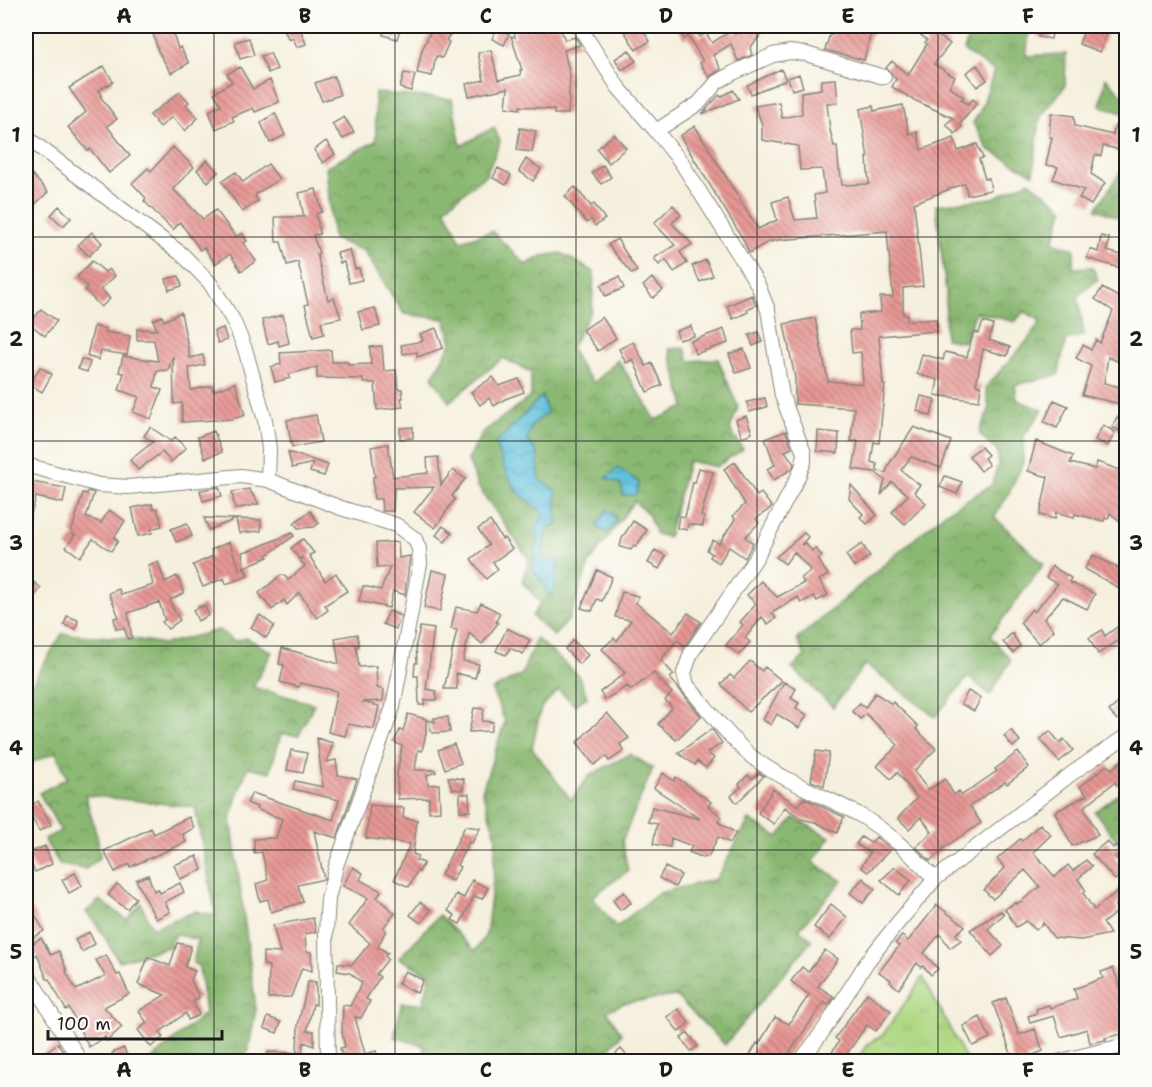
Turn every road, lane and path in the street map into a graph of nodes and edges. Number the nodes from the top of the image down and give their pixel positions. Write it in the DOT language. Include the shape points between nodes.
graph roads {
  1 [pos="579,26"];
  2 [pos="884,77"];
  3 [pos="656,131"];
  4 [pos="26,137"];
  5 [pos="26,465"];
  6 [pos="268,480"];
  7 [pos="1126,736"];
  8 [pos="935,879"];
  9 [pos="26,972"];
  10 [pos="1126,1045"];
  11 [pos="81,1062"];
  12 [pos="328,1062"];
  13 [pos="800,1062"];
  14 [pos="1058,1062"];
  1 -- 3 [label="street" via="618,87"];
  2 -- 3 [label="street" via="806,54 773,55 717,82 699,104"];
  3 -- 8 [label="street" via="681,162 758,285 768,310 782,396 804,453 798,477 756,558 691,653 684,673 687,685 751,756 859,814 905,849"];
  4 -- 6 [label="street" via="183,255 210,283 245,349 265,420"];
  5 -- 6 [label="street" via="99,485 128,487 241,476"];
  6 -- 12 [label="street" via="396,525 415,539 419,549 420,564 393,707 336,866 328,899"];
  7 -- 8 [label="street"];
  8 -- 13 [label="street" via="867,962"];
  9 -- 11 [label="street"];
  10 -- 14 [label="street"];
}
